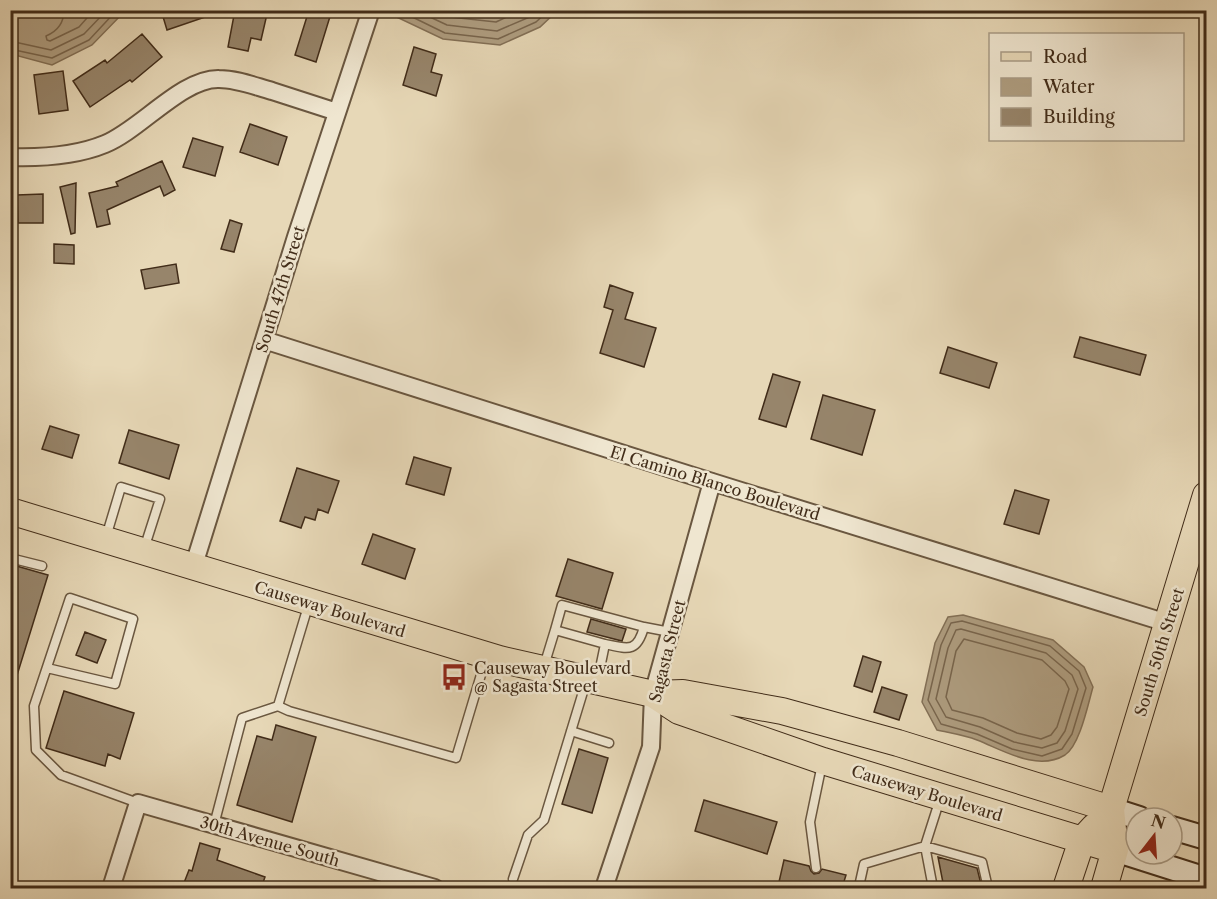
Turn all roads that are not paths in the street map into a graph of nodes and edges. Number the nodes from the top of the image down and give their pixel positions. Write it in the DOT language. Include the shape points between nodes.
graph roads {
  1 [pos="368,18"];
  2 [pos="337,112"];
  3 [pos="10,157"];
  4 [pos="264,340"];
  5 [pos="712,482"];
  6 [pos="1205,506"];
  7 [pos="11,514"];
  8 [pos="105,541"];
  9 [pos="143,553"];
  10 [pos="10,558"];
  11 [pos="42,566"];
  12 [pos="193,568"];
  13 [pos="309,603"];
  14 [pos="1167,623"];
  15 [pos="644,627"];
  16 [pos="555,630"];
  17 [pos="670,632"];
  18 [pos="605,644"];
  19 [pos="487,656"];
  20 [pos="46,668"];
  21 [pos="543,669"];
  22 [pos="592,680"];
  23 [pos="653,694"];
  24 [pos="278,706"];
  25 [pos="571,731"];
  26 [pos="609,743"];
  27 [pos="823,761"];
  28 [pos="941,797"];
  29 [pos="138,803"];
  30 [pos="1111,810"];
  31 [pos="1124,814"];
  32 [pos="214,825"];
  33 [pos="1184,832"];
  34 [pos="1206,838"];
  35 [pos="1082,840"];
  36 [pos="925,846"];
  37 [pos="1115,850"];
  38 [pos="816,868"];
  39 [pos="513,879"];
  40 [pos="1206,879"];
  41 [pos="111,888"];
  42 [pos="435,888"];
  43 [pos="604,888"];
  44 [pos="862,888"];
  45 [pos="933,888"];
  46 [pos="988,888"];
  47 [pos="1066,888"];
  48 [pos="1104,888"];
  1 -- 2 [label="street, South 47th Street"];
  2 -- 3 [label="street" via="217,78 195,83 105,144 42,158"];
  2 -- 4 [label="street, South 47th Street"];
  4 -- 5 [label="street, El Camino Blanco Boulevard"];
  4 -- 12 [label="street, South 47th Street"];
  5 -- 14 [label="street, El Camino Blanco Boulevard"];
  5 -- 17 [label="street, Sagasta Street"];
  6 -- 14 [label="main road, South 50th Street"];
  7 -- 8 [label="main road, Causeway Boulevard"];
  8 -- 9 [label="main road, Causeway Boulevard"];
  8 -- 9 [label="lane" via="121,487 160,499"];
  9 -- 12 [label="main road, Causeway Boulevard"];
  10 -- 11 [label="lane"];
  12 -- 13 [label="main road, Causeway Boulevard"];
  13 -- 19 [label="main road, Causeway Boulevard"];
  13 -- 24 [label="lane"];
  14 -- 30 [label="main road, South 50th Street"];
  15 -- 16 [label="lane" via="562,605"];
  15 -- 17 [label="lane"];
  15 -- 18 [label="lane" via="632,648"];
  16 -- 18 [label="lane"];
  16 -- 21 [label="lane"];
  17 -- 23 [label="street, Sagasta Street"];
  18 -- 22 [label="lane"];
  19 -- 21 [label="main road, Causeway Boulevard"];
  19 -- 24 [label="lane" via="456,758"];
  20 -- 20 [label="lane" via="70,598 133,619 115,684"];
  20 -- 29 [label="lane" via="34,706 36,750 61,774"];
  21 -- 22 [label="main road, Causeway Boulevard"];
  22 -- 23 [label="main road, Causeway Boulevard"];
  22 -- 25 [label="lane"];
  23 -- 27 [label="main road, Causeway Boulevard" via="679,711"];
  23 -- 30 [label="main road, Causeway Boulevard" via="683,693 782,711"];
  23 -- 43 [label="street, Sagasta Street" via="651,747"];
  24 -- 32 [label="lane" via="242,718"];
  25 -- 26 [label="lane"];
  25 -- 39 [label="lane" via="544,820 528,835"];
  27 -- 28 [label="main road, Causeway Boulevard"];
  27 -- 38 [label="lane" via="810,822"];
  28 -- 35 [label="main road, Causeway Boulevard"];
  28 -- 36 [label="lane"];
  29 -- 32 [label="street, 30th Avenue South"];
  29 -- 41 [label="street"];
  30 -- 31 [label="main road, Causeway Boulevard"];
  30 -- 35 [label="main road, South 50th Street"];
  30 -- 37 [label="main road, South 50th Street"];
  32 -- 42 [label="street, 30th Avenue South"];
  33 -- 34 [label="main road"];
  35 -- 37 [label="main road, Causeway Boulevard"];
  35 -- 47 [label="main road, South 50th Street"];
  36 -- 44 [label="lane" via="864,864"];
  36 -- 45 [label="lane"];
  36 -- 46 [label="lane" via="982,862"];
  37 -- 40 [label="main road, Causeway Boulevard"];
  37 -- 48 [label="main road, South 50th Street"];
}
